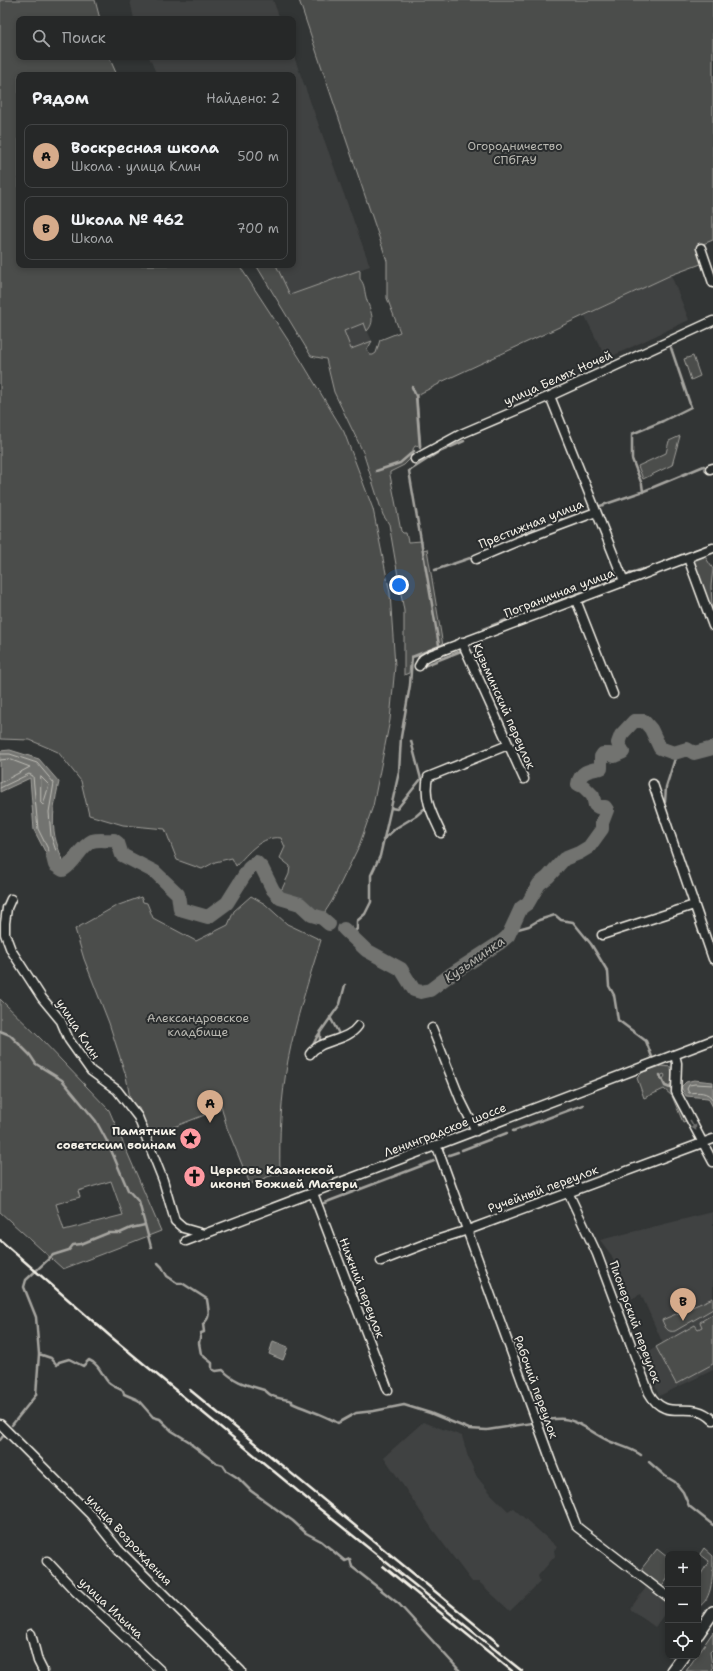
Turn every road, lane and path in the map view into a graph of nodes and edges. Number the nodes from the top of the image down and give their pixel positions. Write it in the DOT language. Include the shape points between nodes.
graph roads {
  1 [pos="700,248"];
  2 [pos="713,283"];
  3 [pos="713,321"];
  4 [pos="550,396"];
  5 [pos="415,459"];
  6 [pos="596,512"];
  7 [pos="713,548"];
  8 [pos="688,558"];
  9 [pos="476,560"];
  10 [pos="624,581"];
  11 [pos="576,600"];
  12 [pos="713,626"];
  13 [pos="462,642"];
  14 [pos="419,666"];
  15 [pos="613,694"];
  16 [pos="508,745"];
  17 [pos="524,779"];
  18 [pos="653,784"];
  19 [pos="441,833"];
  20 [pos="11,899"];
  21 [pos="694,905"];
  22 [pos="602,935"];
  23 [pos="713,959"];
  24 [pos="358,1026"];
  25 [pos="432,1028"];
  26 [pos="713,1040"];
  27 [pos="310,1054"];
  28 [pos="675,1055"];
  29 [pos="476,1132"];
  30 [pos="713,1139"];
  31 [pos="704,1143"];
  32 [pos="437,1147"];
  33 [pos="713,1162"];
  34 [pos="568,1192"];
  35 [pos="313,1193"];
  36 [pos="468,1230"];
  37 [pos="204,1234"];
  38 [pos="186,1241"];
  39 [pos="381,1261"];
  40 [pos="388,1390"];
  41 [pos="713,1420"];
  42 [pos="0,1424"];
  43 [pos="47,1562"];
  44 [pos="665,1595"];
  45 [pos="713,1612"];
  46 [pos="701,1626"];
  47 [pos="31,1634"];
  48 [pos="681,1659"];
  49 [pos="42,1671"];
  50 [pos="161,1671"];
  51 [pos="242,1671"];
  52 [pos="672,1671"];
  1 -- 2 [label="street"];
  3 -- 4 [label="street, улица Белых Ночей"];
  4 -- 5 [label="street, улица Белых Ночей" via="461,434"];
  4 -- 6 [label="street"];
  6 -- 9 [label="street, Престижная улица"];
  6 -- 10 [label="street"];
  7 -- 8 [label="street, Пограничная улица"];
  8 -- 10 [label="street, Пограничная улица"];
  8 -- 12 [label="street"];
  10 -- 11 [label="street, Пограничная улица"];
  11 -- 13 [label="street, Пограничная улица"];
  11 -- 15 [label="street"];
  13 -- 14 [label="street, Пограничная улица" via="430,655 423,659"];
  13 -- 16 [label="street, Кузьминский переулок"];
  16 -- 17 [label="street, Кузьминский переулок"];
  16 -- 19 [label="street" via="428,776 425,792 427,803"];
  18 -- 21 [label="street"];
  20 -- 37 [label="street, улица Клин" via="7,908 5,934 11,950 42,998 61,1021 69,1040 91,1071 117,1090 138,1117 163,1180 175,1222 183,1228"];
  21 -- 22 [label="street"];
  21 -- 23 [label="street"];
  24 -- 27 [label="street" via="354,1032 317,1048"];
  25 -- 29 [label="street"];
  26 -- 28 [label="street, Ленинградское шоссе"];
  28 -- 29 [label="street, Ленинградское шоссе"];
  28 -- 31 [label="street, one-way" via="676,1087 680,1101"];
  29 -- 32 [label="street, Ленинградское шоссе"];
  30 -- 31 [label="street, Ручейный переулок"];
  31 -- 33 [label="street"];
  31 -- 34 [label="street, Ручейный переулок"];
  32 -- 35 [label="street, Ленинградское шоссе"];
  32 -- 36 [label="street, Рабочий переулок"];
  34 -- 36 [label="street, Ручейный переулок"];
  34 -- 41 [label="street, Пионерский переулок" via="597,1254 654,1403 661,1408 700,1410"];
  35 -- 37 [label="street, Ленинградское шоссе"];
  35 -- 40 [label="street, Нижний переулок"];
  36 -- 39 [label="street, Ручейный переулок"];
  36 -- 44 [label="street, Рабочий переулок" via="502,1330 577,1527"];
  37 -- 38 [label="street, Ленинградское шоссе"];
  42 -- 51 [label="street, улица Возрождения" via="90,1515 118,1549"];
  43 -- 50 [label="street, улица Ильича"];
  45 -- 46 [label="main road"];
  47 -- 49 [label="street"];
  48 -- 52 [label="main road"];
}
